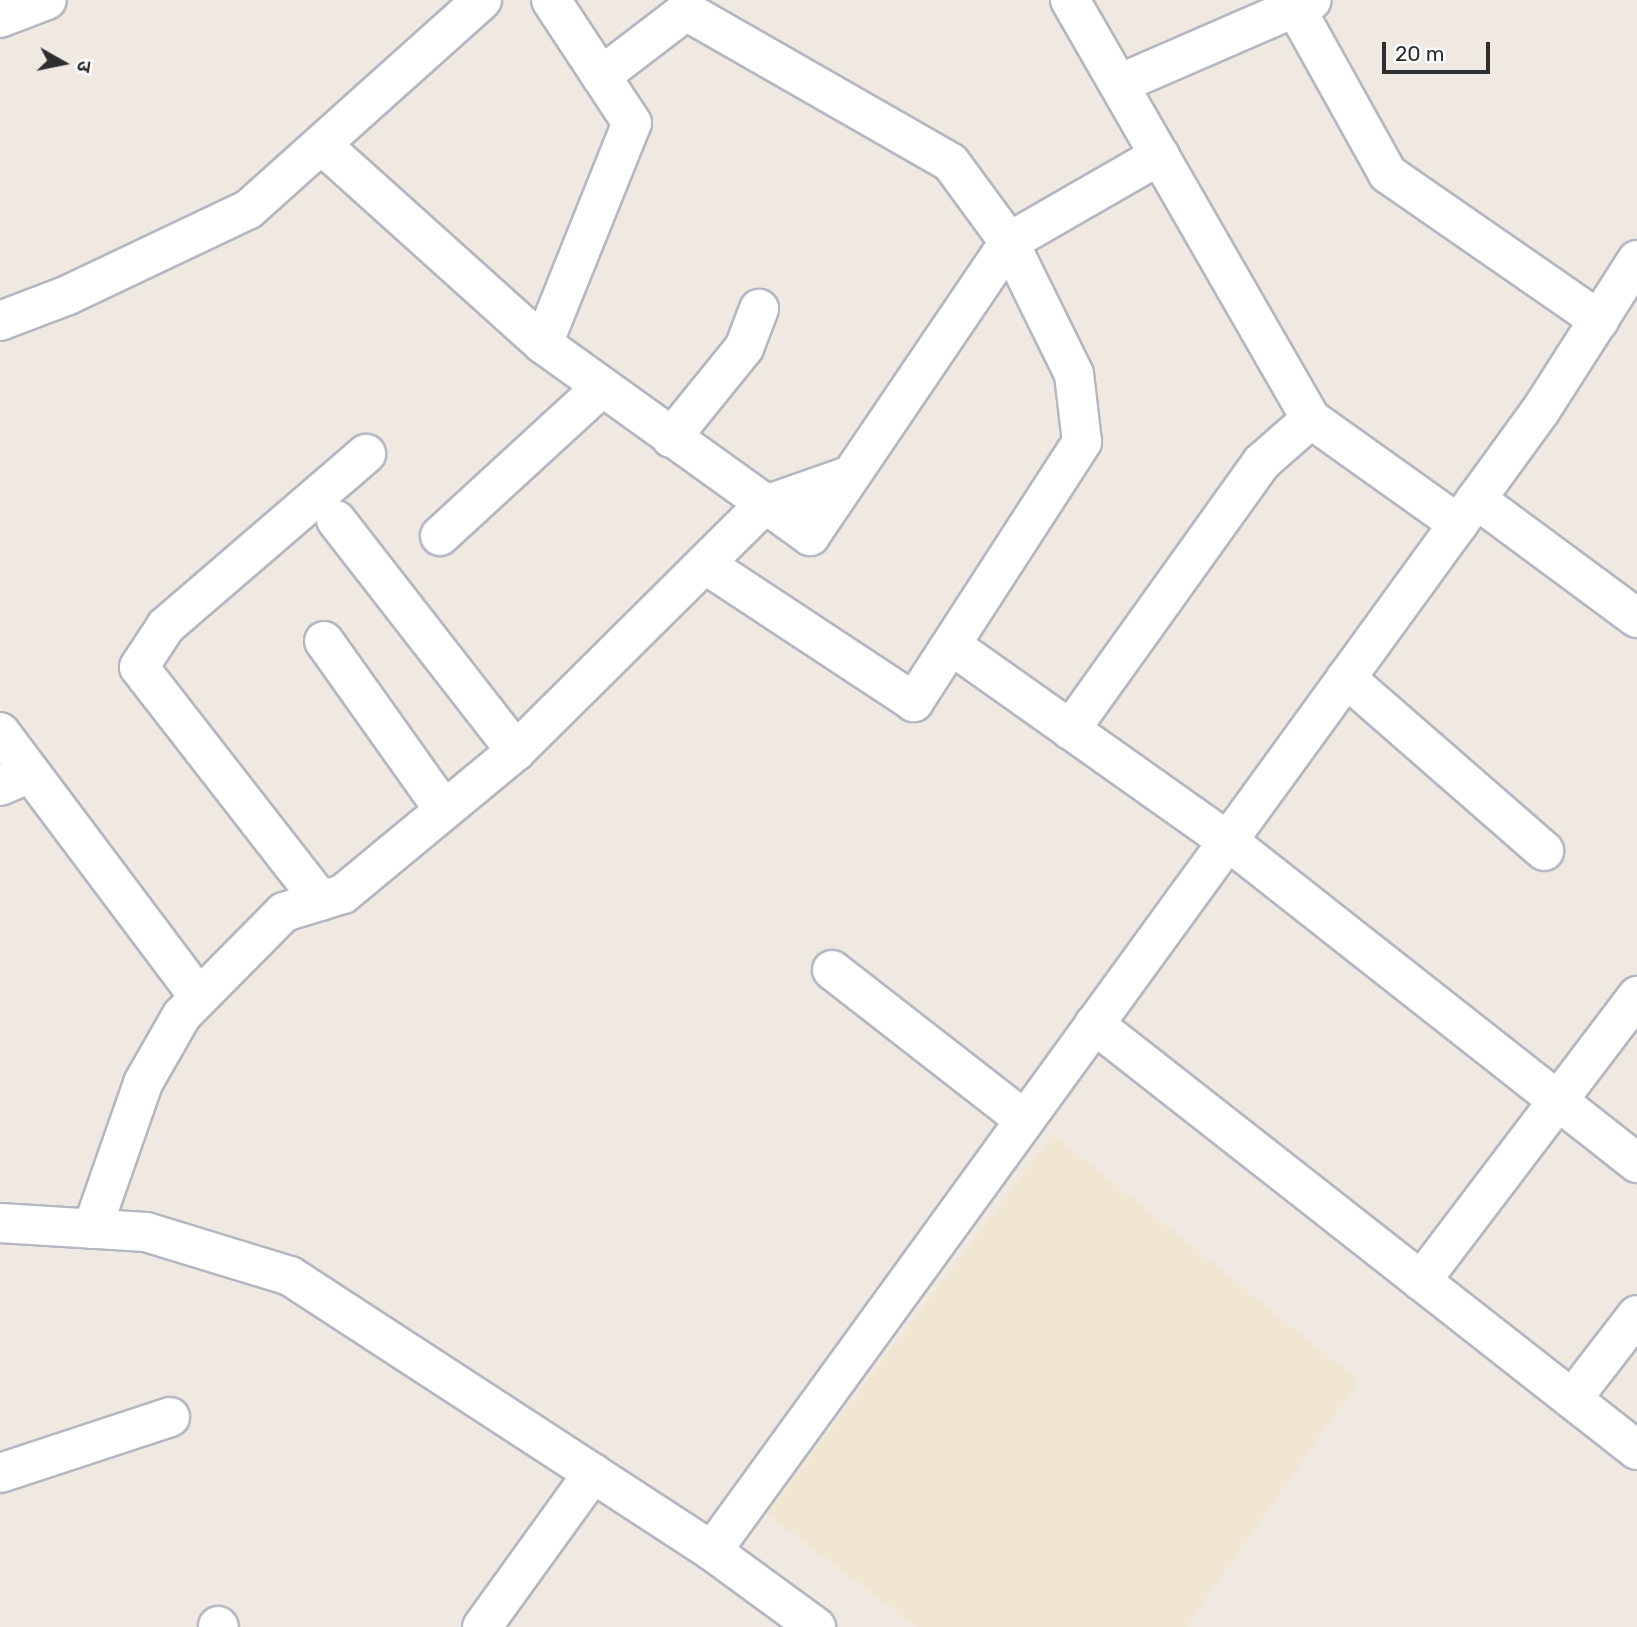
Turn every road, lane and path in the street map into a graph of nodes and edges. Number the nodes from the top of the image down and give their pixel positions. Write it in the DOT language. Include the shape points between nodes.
graph roads {
  1 [pos="47,0"];
  2 [pos="481,0"];
  3 [pos="551,0"];
  4 [pos="1070,0"];
  5 [pos="1304,4"];
  6 [pos="0,18"];
  7 [pos="601,76"];
  8 [pos="1119,84"];
  9 [pos="321,145"];
  10 [pos="1160,155"];
  11 [pos="1009,242"];
  12 [pos="1637,260"];
  13 [pos="759,309"];
  14 [pos="1599,320"];
  15 [pos="0,321"];
  16 [pos="543,344"];
  17 [pos="601,387"];
  18 [pos="1311,419"];
  19 [pos="671,438"];
  20 [pos="366,454"];
  21 [pos="763,506"];
  22 [pos="1467,512"];
  23 [pos="336,520"];
  24 [pos="440,536"];
  25 [pos="705,564"];
  26 [pos="1637,618"];
  27 [pos="324,641"];
  28 [pos="951,645"];
  29 [pos="1346,678"];
  30 [pos="1070,730"];
  31 [pos="0,732"];
  32 [pos="516,751"];
  33 [pos="15,779"];
  34 [pos="444,810"];
  35 [pos="1228,841"];
  36 [pos="1545,851"];
  37 [pos="321,901"];
  38 [pos="832,970"];
  39 [pos="1637,996"];
  40 [pos="199,998"];
  41 [pos="1094,1024"];
  42 [pos="1558,1100"];
  43 [pos="1025,1120"];
  44 [pos="1637,1163"];
  45 [pos="0,1223"];
  46 [pos="92,1229"];
  47 [pos="1421,1281"];
  48 [pos="1637,1315"];
  49 [pos="1572,1399"];
  50 [pos="170,1417"];
  51 [pos="1637,1450"];
  52 [pos="0,1473"];
  53 [pos="593,1473"];
  54 [pos="712,1551"];
  55 [pos="482,1627"];
  56 [pos="816,1627"];
  1 -- 6 [label="street"];
  2 -- 9 [label="street"];
  3 -- 7 [label="street"];
  4 -- 8 [label="street"];
  5 -- 8 [label="street"];
  5 -- 14 [label="street" via="1388,174"];
  7 -- 11 [label="street" via="686,11 950,163"];
  7 -- 16 [label="street" via="632,123"];
  8 -- 10 [label="street"];
  9 -- 15 [label="street" via="249,209 68,295"];
  9 -- 16 [label="street"];
  10 -- 11 [label="street"];
  10 -- 18 [label="street"];
  11 -- 21 [label="street" via="810,536"];
  11 -- 28 [label="street" via="1074,374 1082,442"];
  12 -- 14 [label="street"];
  13 -- 19 [label="street" via="744,348"];
  14 -- 22 [label="street"];
  16 -- 17 [label="street"];
  17 -- 19 [label="street"];
  17 -- 24 [label="street"];
  18 -- 22 [label="street"];
  18 -- 30 [label="street" via="1262,461"];
  19 -- 21 [label="street"];
  20 -- 37 [label="street" via="166,626 139,667"];
  21 -- 25 [label="street"];
  22 -- 26 [label="street"];
  22 -- 29 [label="street"];
  23 -- 32 [label="street"];
  25 -- 28 [label="street" via="914,702"];
  25 -- 32 [label="street"];
  27 -- 34 [label="street"];
  28 -- 30 [label="street"];
  29 -- 35 [label="street"];
  29 -- 36 [label="street"];
  30 -- 35 [label="street"];
  31 -- 33 [label="street"];
  32 -- 34 [label="street"];
  33 -- 40 [label="street"];
  34 -- 37 [label="street" via="343,894"];
  35 -- 41 [label="street"];
  35 -- 42 [label="street"];
  37 -- 40 [label="street" via="284,912"];
  38 -- 43 [label="street"];
  39 -- 42 [label="street"];
  40 -- 46 [label="street" via="182,1015 143,1083"];
  41 -- 43 [label="street"];
  41 -- 47 [label="street"];
  42 -- 44 [label="street"];
  42 -- 47 [label="street"];
  43 -- 54 [label="street"];
  45 -- 46 [label="street"];
  46 -- 53 [label="street" via="146,1232 290,1276"];
  47 -- 49 [label="street"];
  48 -- 49 [label="street"];
  49 -- 51 [label="street"];
  50 -- 52 [label="street"];
  53 -- 54 [label="street"];
  53 -- 55 [label="street"];
  54 -- 56 [label="street"];
}
